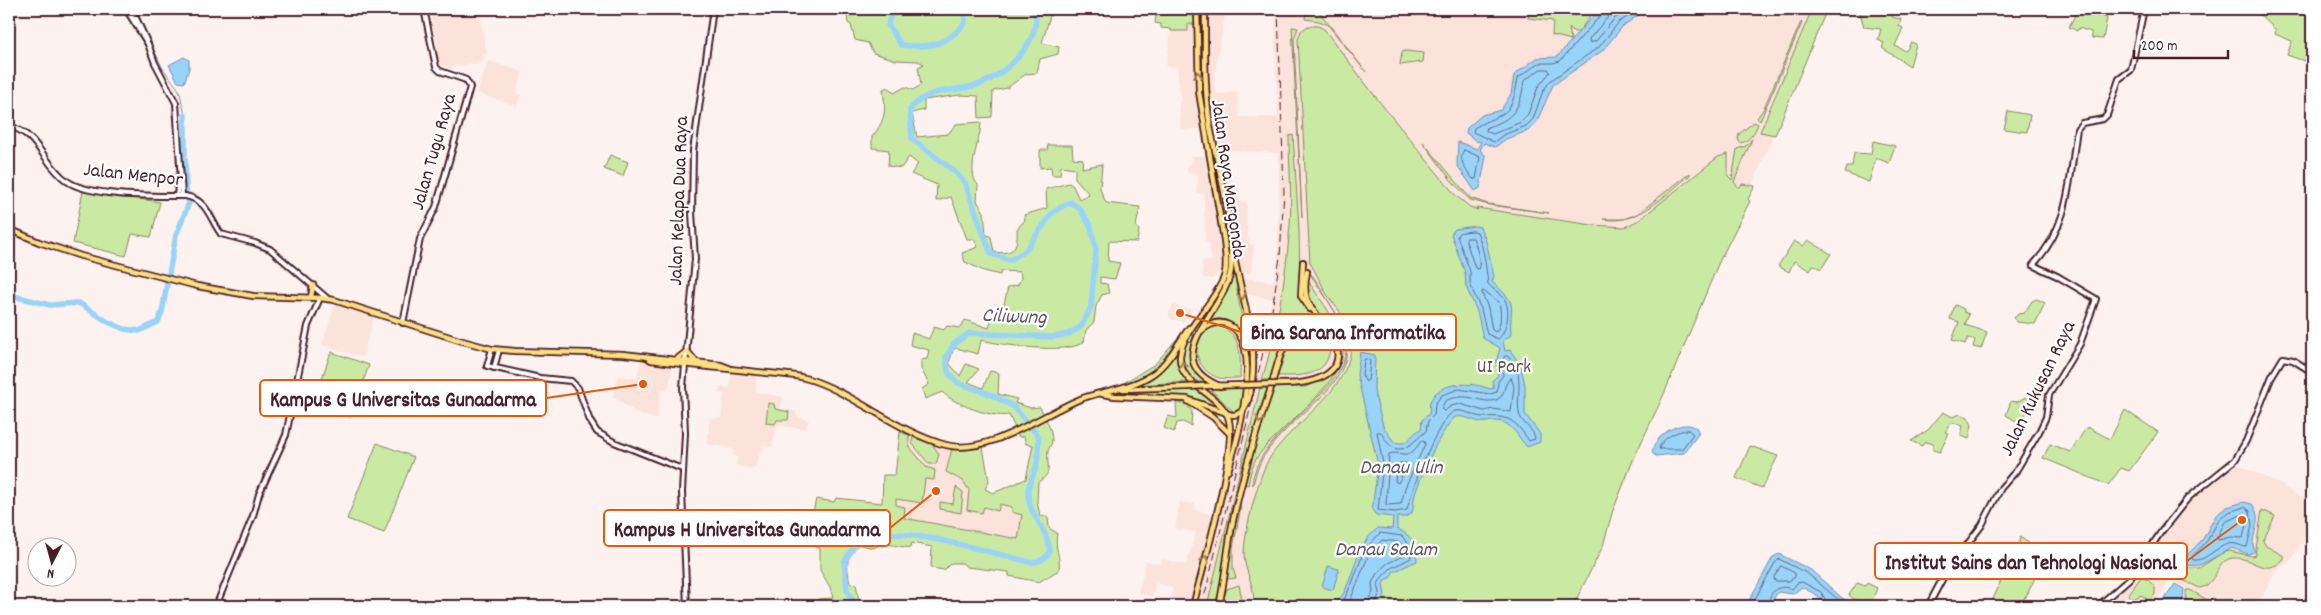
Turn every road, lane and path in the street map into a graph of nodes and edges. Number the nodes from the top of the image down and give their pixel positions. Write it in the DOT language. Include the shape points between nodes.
graph roads {
  1 [pos="126,9"];
  2 [pos="132,9"];
  3 [pos="424,9"];
  4 [pos="713,9"];
  5 [pos="1197,9"];
  6 [pos="1205,9"];
  7 [pos="2144,9"];
  8 [pos="148,44"];
  9 [pos="9,126"];
  10 [pos="182,196"];
  11 [pos="9,229"];
  12 [pos="1232,248"];
  13 [pos="1303,262"];
  14 [pos="1307,272"];
  15 [pos="313,285"];
  16 [pos="311,297"];
  17 [pos="320,298"];
  18 [pos="328,299"];
  19 [pos="1201,313"];
  20 [pos="1321,320"];
  21 [pos="403,323"];
  22 [pos="1197,336"];
  23 [pos="1334,340"];
  24 [pos="492,348"];
  25 [pos="499,350"];
  26 [pos="687,351"];
  27 [pos="647,357"];
  28 [pos="675,360"];
  29 [pos="698,362"];
  30 [pos="685,363"];
  31 [pos="494,368"];
  32 [pos="729,368"];
  33 [pos="2312,372"];
  34 [pos="1220,386"];
  35 [pos="1119,389"];
  36 [pos="1101,393"];
  37 [pos="1164,397"];
  38 [pos="1244,412"];
  39 [pos="1226,413"];
  40 [pos="1230,434"];
  41 [pos="682,469"];
  42 [pos="1220,496"];
  43 [pos="2312,595"];
  44 [pos="216,606"];
  45 [pos="687,606"];
  46 [pos="1193,606"];
  47 [pos="1219,606"];
  48 [pos="1928,606"];
  49 [pos="2098,606"];
  50 [pos="2306,606"];
  1 -- 8 [label="street"];
  2 -- 8 [label="street"];
  3 -- 21 [label="street, Jalan Tugu Raya" via="436,67 466,80 470,87 436,206 420,239"];
  4 -- 26 [label="street, Jalan Kelapa Dua Raya" via="693,147 695,259"];
  19 -- 5 [label="main road, Jalan Raya Margonda, one-way" via="1221,283 1226,262 1199,92"];
  6 -- 12 [label="main road, Jalan Raya Margonda" via="1208,106"];
  7 -- 48 [label="street, Jalan Kukusan Raya" via="2130,70 2119,79 2107,115 2103,119 2082,123 2078,129 2069,194 2055,233 2033,265 2096,299 2086,329 2049,395 2046,418 2034,440 2001,488 1982,525 1945,574"];
  8 -- 10 [label="street" via="178,106"];
  9 -- 10 [label="street, Jalan Menpor" via="24,132 59,174 74,185 108,192"];
  10 -- 15 [label="street, Jalan Menpor" via="191,197 207,208 223,236 270,249"];
  11 -- 16 [label="main road" via="48,245 166,279 246,295"];
  12 -- 22 [label="main road" via="1227,289"];
  12 -- 38 [label="main road, one-way" via="1252,346 1249,395"];
  13 -- 20 [label="main road" via="1302,298"];
  14 -- 20 [label="main road" via="1306,298"];
  15 -- 16 [label="main road"];
  15 -- 18 [label="street, Jalan Menpor"];
  16 -- 17 [label="main road"];
  17 -- 18 [label="main road"];
  17 -- 44 [label="street" via="308,326 286,435 258,494 253,516"];
  18 -- 21 [label="main road"];
  19 -- 35 [label="main road" via="1157,370"];
  39 -- 19 [label="main road, Jalan Raya Margonda, one-way" via="1189,379 1181,366 1182,346"];
  20 -- 23 [label="main road"];
  21 -- 24 [label="main road"];
  22 -- 34 [label="main road" via="1192,350 1195,365 1204,377"];
  22 -- 38 [label="main road" via="1206,327 1220,323 1232,327 1241,337 1245,358"];
  23 -- 34 [label="main road, bridge" via="1336,359 1327,374 1312,382"];
  23 -- 47 [label="main road, one-way" via="1321,328 1305,326 1294,333 1285,347 1256,433 1234,516"];
  24 -- 25 [label="main road"];
  24 -- 31 [label="street" via="487,366"];
  25 -- 27 [label="main road" via="599,352"];
  25 -- 31 [label="street"];
  26 -- 28 [label="main road"];
  26 -- 29 [label="main road"];
  26 -- 30 [label="street, Jalan Kelapa Dua Raya"];
  27 -- 28 [label="main road"];
  27 -- 30 [label="main road"];
  28 -- 30 [label="main road"];
  29 -- 30 [label="main road"];
  29 -- 32 [label="main road"];
  30 -- 32 [label="main road"];
  30 -- 41 [label="street, Jalan Kelapa Dua Raya"];
  31 -- 41 [label="street" via="573,382 597,432"];
  32 -- 36 [label="main road" via="811,380 913,432 947,445 973,446 994,440"];
  33 -- 49 [label="street" via="2293,360 2283,358 2237,458 2188,498 2130,578"];
  34 -- 35 [label="main road, bridge"];
  35 -- 36 [label="main road"];
  36 -- 37 [label="main road"];
  37 -- 39 [label="main road" via="1192,400"];
  37 -- 40 [label="main road" via="1195,404"];
  38 -- 39 [label="main road" via="1236,415"];
  38 -- 42 [label="main road"];
  39 -- 40 [label="main road"];
  40 -- 42 [label="main road"];
  41 -- 45 [label="street, Jalan Kelapa Dua Raya"];
  46 -- 42 [label="main road, one-way"];
  43 -- 50 [label="street"];
}
